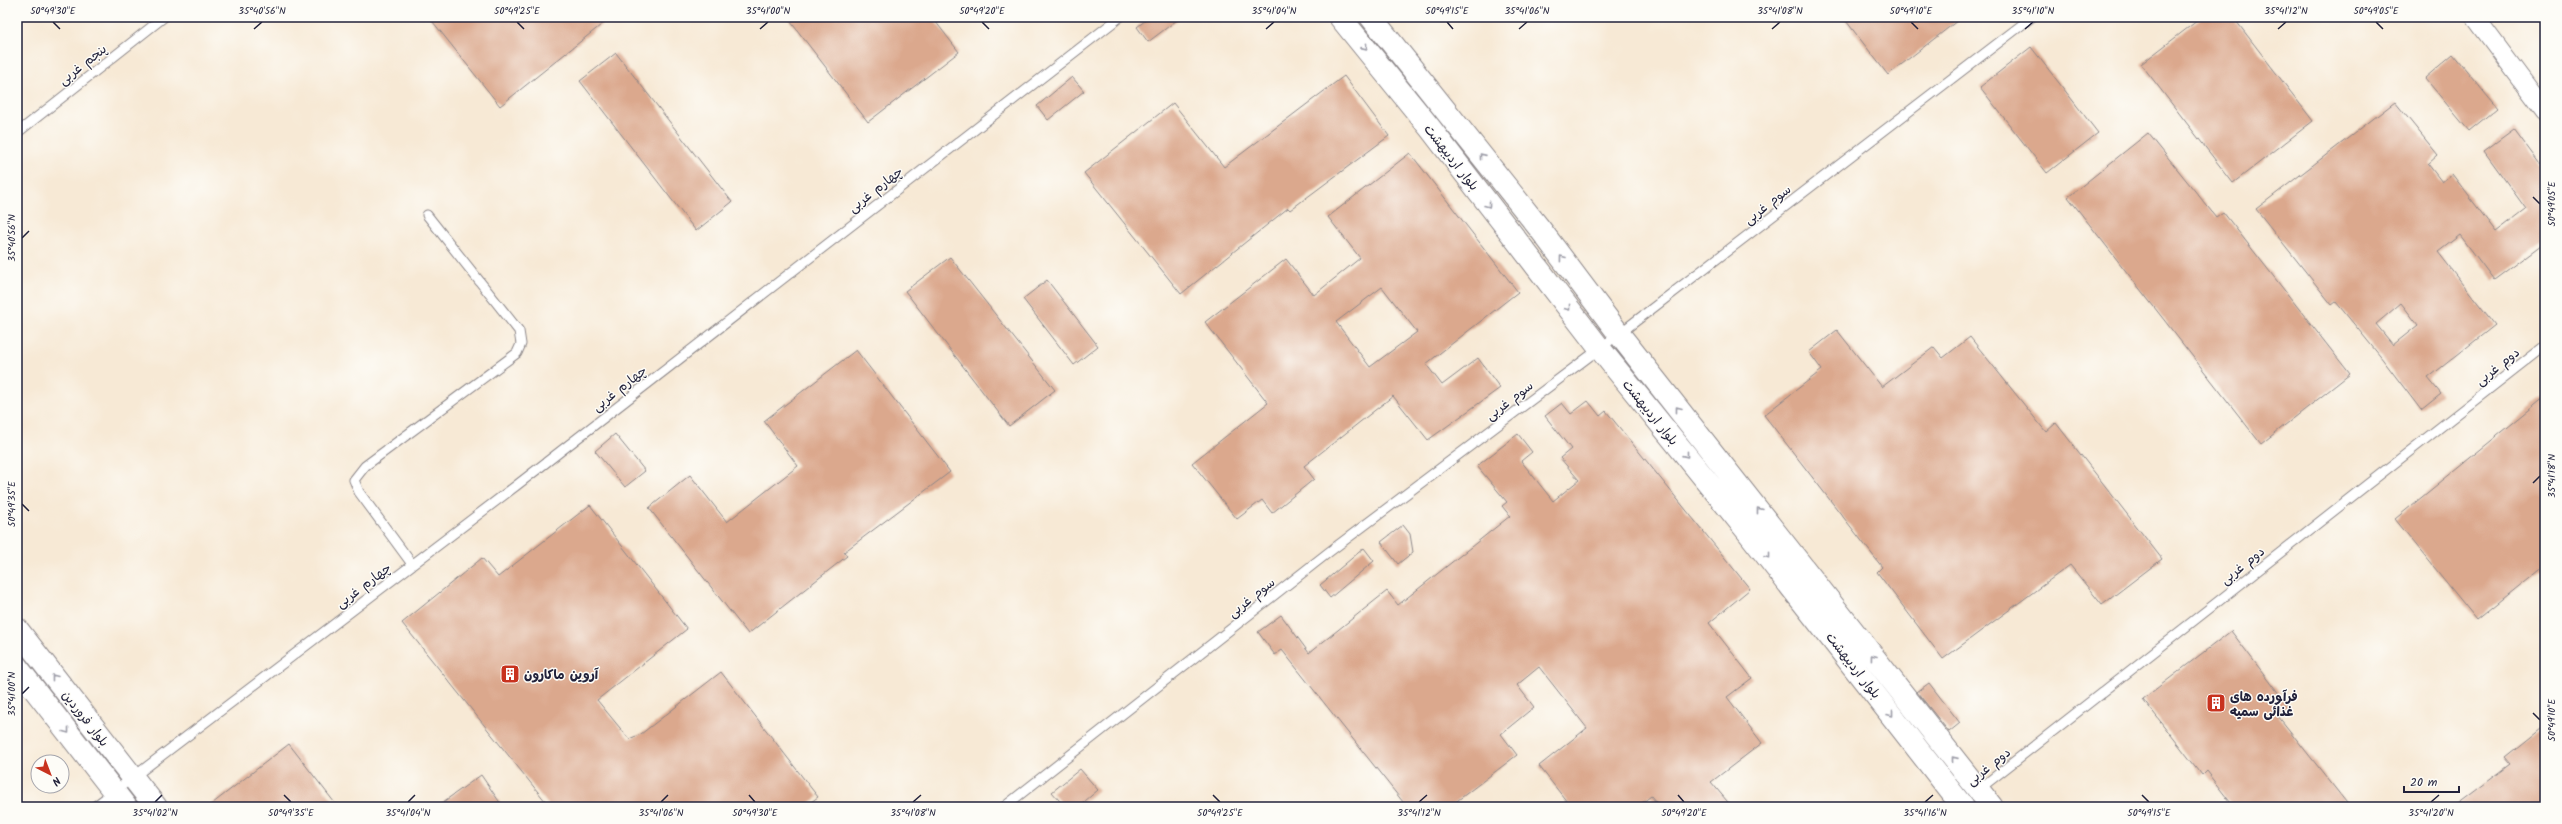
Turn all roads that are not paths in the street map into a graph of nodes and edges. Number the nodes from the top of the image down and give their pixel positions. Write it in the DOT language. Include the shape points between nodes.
graph roads {
  1 [pos="164,17"];
  2 [pos="1120,17"];
  3 [pos="1340,17"];
  4 [pos="1371,17"];
  5 [pos="2032,17"];
  6 [pos="2475,17"];
  7 [pos="2545,111"];
  8 [pos="17,133"];
  9 [pos="427,215"];
  10 [pos="1619,334"];
  11 [pos="2545,345"];
  12 [pos="1600,349"];
  13 [pos="412,564"];
  14 [pos="17,629"];
  15 [pos="17,667"];
  16 [pos="114,753"];
  17 [pos="96,767"];
  18 [pos="132,777"];
  19 [pos="1978,790"];
  20 [pos="120,799"];
  21 [pos="1960,806"];
  22 [pos="94,807"];
  23 [pos="156,807"];
  24 [pos="1004,807"];
  25 [pos="1992,807"];
  1 -- 8 [label="lane, پنجم غربی"];
  2 -- 13 [label="lane, چهارم غربی"];
  3 -- 12 [label="street, بلوار اردیبهشت, one-way" via="1430,128"];
  10 -- 4 [label="street, بلوار اردیبهشت, one-way" via="1540,229"];
  5 -- 10 [label="lane, سوم غربی"];
  6 -- 7 [label="street"];
  9 -- 13 [label="lane" via="522,337 517,353 366,466 354,480 359,492"];
  10 -- 12 [label="lane, سوم غربی"];
  19 -- 10 [label="street, بلوار اردیبهشت, one-way"];
  11 -- 19 [label="lane, دوم غربی"];
  12 -- 21 [label="street, بلوار اردیبهشت, one-way" via="1748,532"];
  12 -- 24 [label="lane, سوم غربی" via="1329,552"];
  13 -- 18 [label="lane, چهارم غربی"];
  16 -- 14 [label="street, بلوار فروردین, one-way"];
  15 -- 17 [label="street, بلوار فروردین, one-way"];
  16 -- 17 [label="street" via="121,774 115,778"];
  16 -- 18 [label="street, بلوار فروردین"];
  17 -- 20 [label="street, بلوار فروردین"];
  18 -- 20 [label="lane, چهارم غربی"];
  18 -- 23 [label="street, بلوار فروردین"];
  19 -- 21 [label="lane, دوم غربی"];
  19 -- 25 [label="street, بلوار اردیبهشت"];
  20 -- 22 [label="lane, چهارم غربی"];
}
